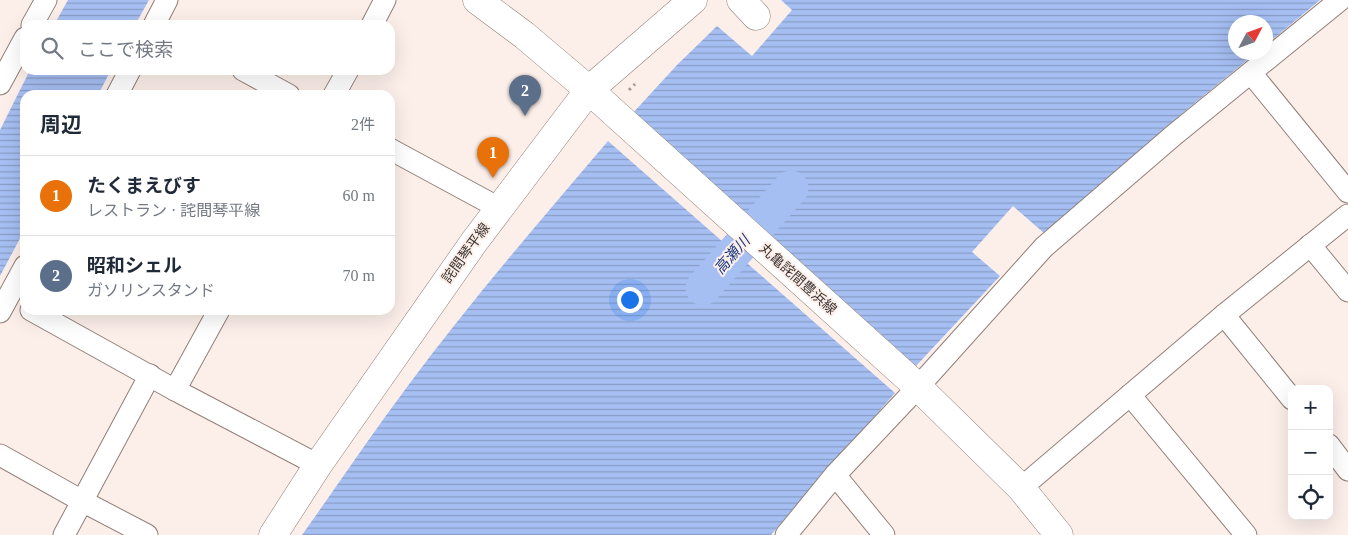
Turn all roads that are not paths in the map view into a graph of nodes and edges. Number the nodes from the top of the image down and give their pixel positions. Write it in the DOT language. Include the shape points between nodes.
graph roads {
  1 [pos="46,0"];
  2 [pos="167,0"];
  3 [pos="385,0"];
  4 [pos="477,0"];
  5 [pos="692,0"];
  6 [pos="1340,0"];
  7 [pos="35,20"];
  8 [pos="158,20"];
  9 [pos="375,20"];
  10 [pos="20,47"];
  11 [pos="1251,73"];
  12 [pos="127,75"];
  13 [pos="252,75"];
  14 [pos="345,75"];
  15 [pos="0,84"];
  16 [pos="120,90"];
  17 [pos="280,90"];
  18 [pos="337,90"];
  19 [pos="589,90"];
  20 [pos="395,153"];
  21 [pos="1348,192"];
  22 [pos="499,208"];
  23 [pos="1348,215"];
  24 [pos="1310,245"];
  25 [pos="20,280"];
  26 [pos="1348,291"];
  27 [pos="11,305"];
  28 [pos="40,315"];
  29 [pos="216,315"];
  30 [pos="1224,315"];
  31 [pos="150,376"];
  32 [pos="918,387"];
  33 [pos="175,390"];
  34 [pos="1288,394"];
  35 [pos="1130,395"];
  36 [pos="1333,450"];
  37 [pos="0,455"];
  38 [pos="318,465"];
  39 [pos="1348,470"];
  40 [pos="835,475"];
  41 [pos="1021,488"];
  42 [pos="82,501"];
  43 [pos="64,535"];
  44 [pos="147,535"];
  45 [pos="273,535"];
  46 [pos="786,535"];
  47 [pos="884,535"];
  48 [pos="1059,535"];
  49 [pos="1246,535"];
  1 -- 7 [label="street"];
  2 -- 8 [label="street"];
  3 -- 9 [label="street"];
  4 -- 19 [label="main road, 丸亀詫間豊浜線"];
  5 -- 19 [label="main road, 詫間琴平線"];
  6 -- 11 [label="street"];
  10 -- 15 [label="street"];
  11 -- 21 [label="street"];
  11 -- 32 [label="street" via="1044,247"];
  12 -- 16 [label="street"];
  13 -- 17 [label="street"];
  14 -- 18 [label="street"];
  19 -- 22 [label="main road, 詫間琴平線"];
  19 -- 32 [label="main road, 丸亀詫間豊浜線"];
  20 -- 22 [label="street"];
  22 -- 38 [label="main road, 詫間琴平線"];
  23 -- 24 [label="street"];
  24 -- 26 [label="street"];
  24 -- 30 [label="street"];
  25 -- 27 [label="street"];
  28 -- 31 [label="street"];
  29 -- 33 [label="street"];
  30 -- 34 [label="street"];
  30 -- 35 [label="street"];
  31 -- 33 [label="street"];
  31 -- 42 [label="street"];
  32 -- 40 [label="street"];
  32 -- 41 [label="main road, 丸亀詫間豊浜線"];
  33 -- 38 [label="street"];
  35 -- 41 [label="street"];
  35 -- 49 [label="street"];
  36 -- 39 [label="street"];
  37 -- 42 [label="street"];
  38 -- 45 [label="main road, 詫間琴平線"];
  40 -- 46 [label="street"];
  40 -- 47 [label="street"];
  41 -- 48 [label="main road, 丸亀詫間豊浜線"];
  42 -- 43 [label="street"];
  42 -- 44 [label="street"];
}
